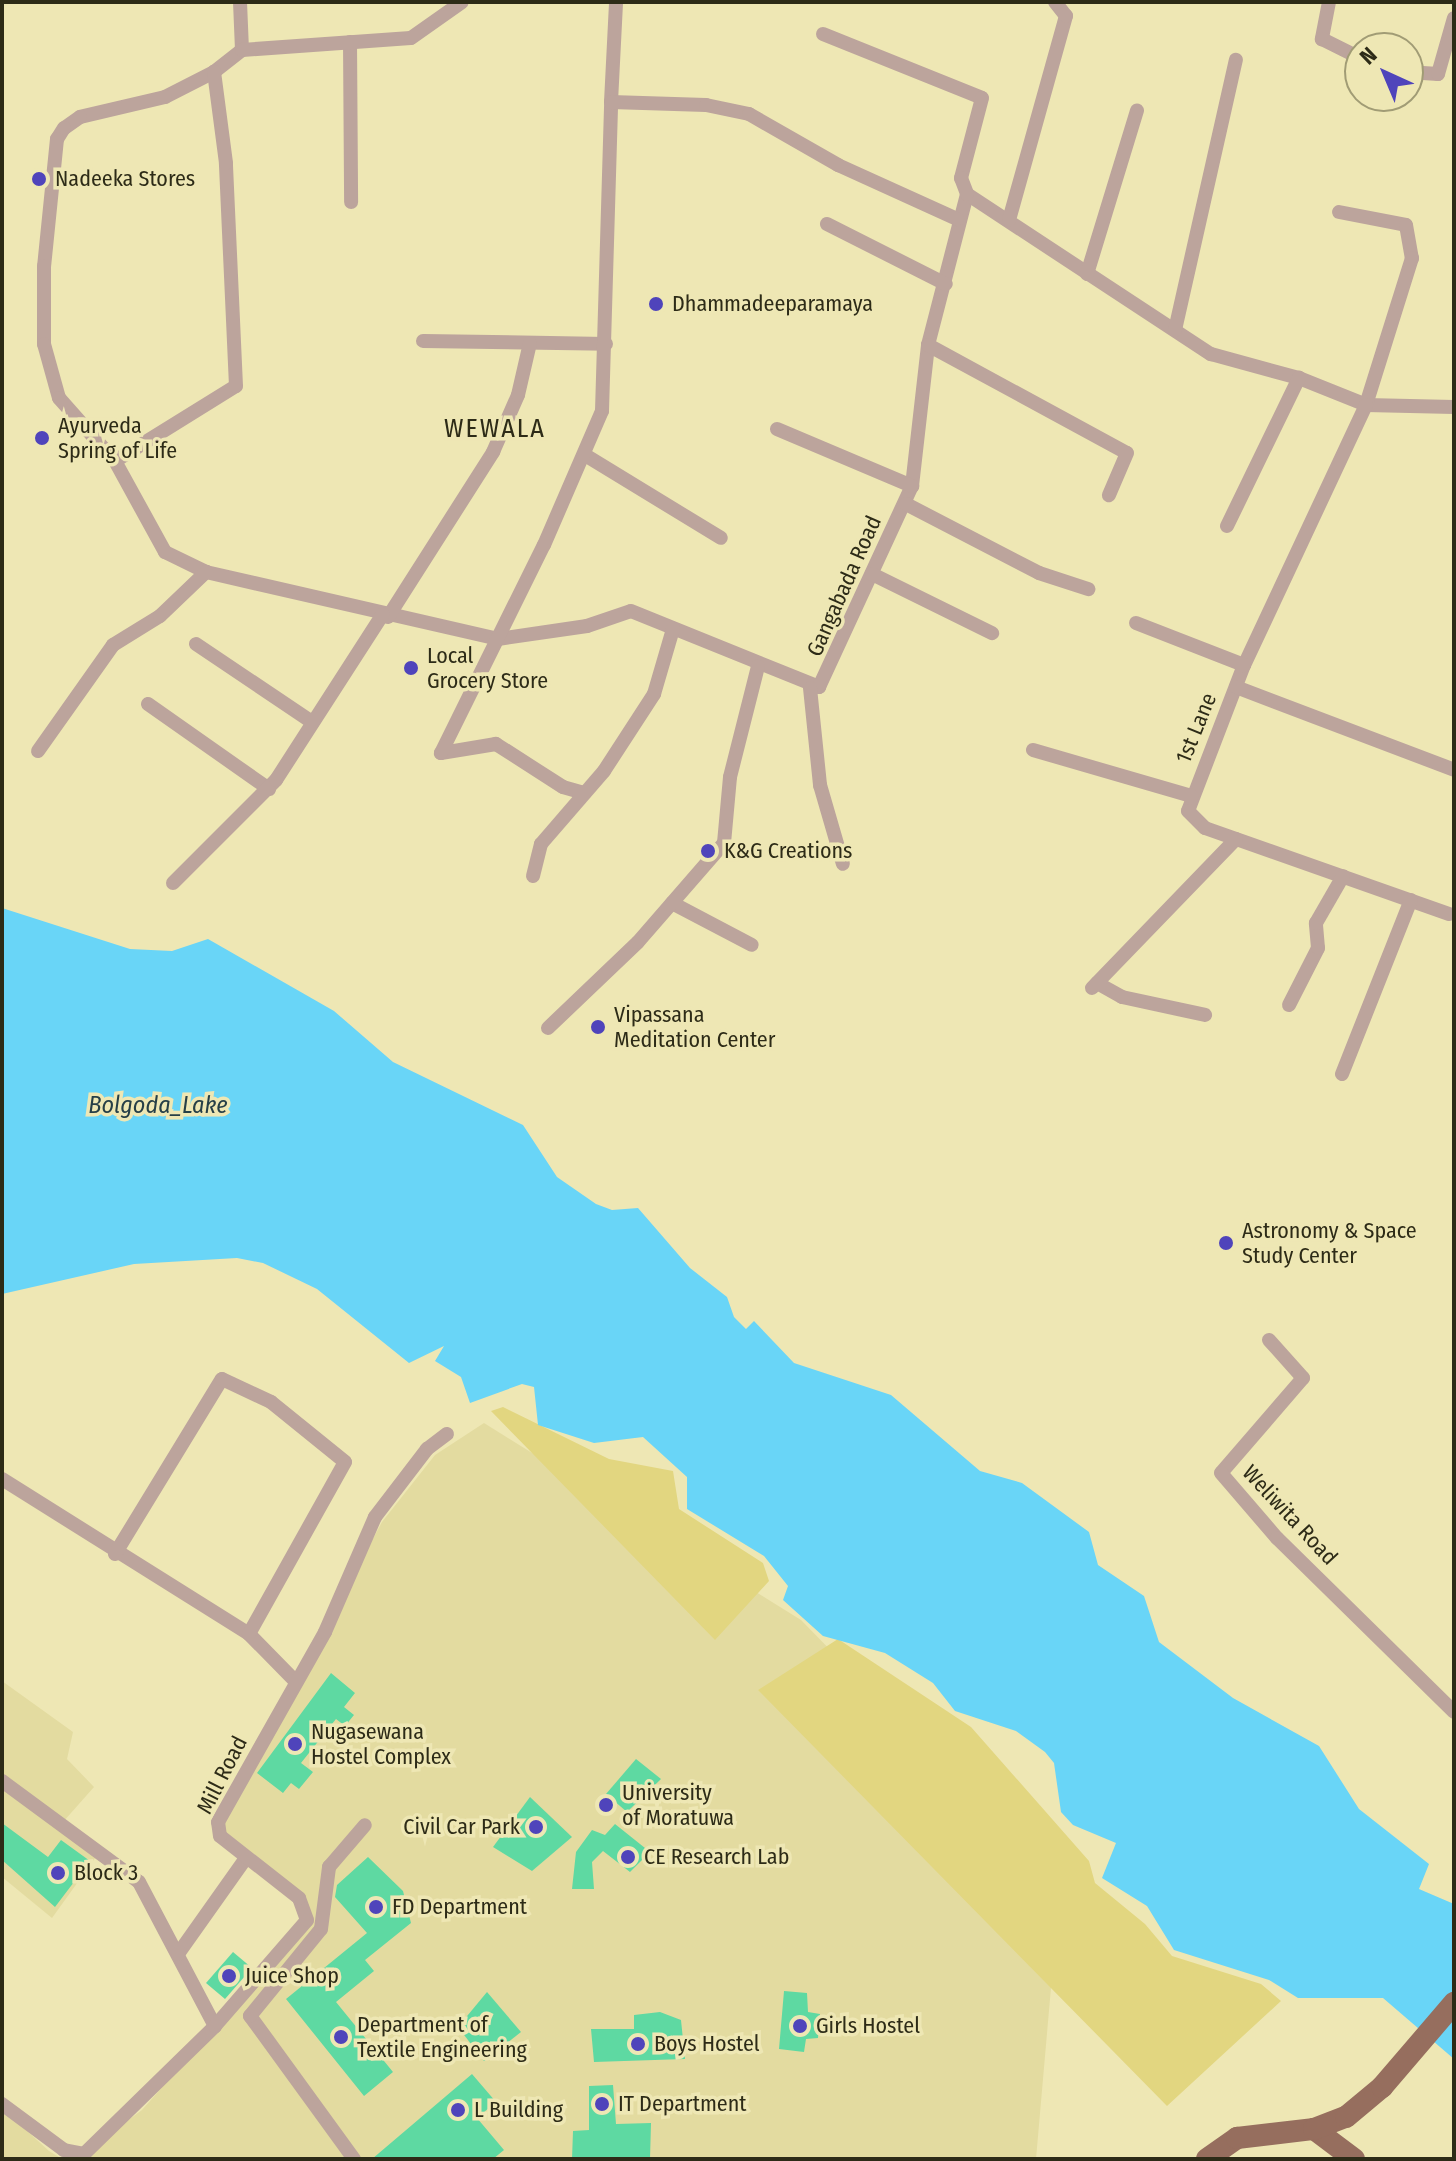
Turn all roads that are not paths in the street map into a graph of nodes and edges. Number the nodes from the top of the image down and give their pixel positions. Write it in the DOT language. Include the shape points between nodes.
graph roads {
  1 [pos="240,2"];
  2 [pos="462,2"];
  3 [pos="616,2"];
  4 [pos="1055,2"];
  5 [pos="1329,2"];
  6 [pos="1454,18"];
  7 [pos="823,34"];
  8 [pos="350,42"];
  9 [pos="242,50"];
  10 [pos="1344,50"];
  11 [pos="1236,60"];
  12 [pos="214,72"];
  13 [pos="1424,73"];
  14 [pos="611,102"];
  15 [pos="1137,110"];
  16 [pos="967,194"];
  17 [pos="351,202"];
  18 [pos="1339,212"];
  19 [pos="957,219"];
  20 [pos="1009,220"];
  21 [pos="827,224"];
  22 [pos="1087,274"];
  23 [pos="946,284"];
  24 [pos="1175,330"];
  25 [pos="423,341"];
  26 [pos="530,343"];
  27 [pos="606,344"];
  28 [pos="928,345"];
  29 [pos="1299,378"];
  30 [pos="1366,405"];
  31 [pos="1454,407"];
  32 [pos="777,429"];
  33 [pos="585,455"];
  34 [pos="115,461"];
  35 [pos="912,486"];
  36 [pos="1109,495"];
  37 [pos="906,504"];
  38 [pos="1227,526"];
  39 [pos="721,538"];
  40 [pos="206,572"];
  41 [pos="872,574"];
  42 [pos="1088,589"];
  43 [pos="386,615"];
  44 [pos="1136,623"];
  45 [pos="673,629"];
  46 [pos="992,633"];
  47 [pos="498,639"];
  48 [pos="196,644"];
  49 [pos="1244,665"];
  50 [pos="758,666"];
  51 [pos="1236,687"];
  52 [pos="810,688"];
  53 [pos="148,704"];
  54 [pos="312,722"];
  55 [pos="1033,750"];
  56 [pos="38,751"];
  57 [pos="1454,770"];
  58 [pos="269,789"];
  59 [pos="584,793"];
  60 [pos="1191,796"];
  61 [pos="1236,839"];
  62 [pos="843,864"];
  63 [pos="533,876"];
  64 [pos="1343,876"];
  65 [pos="173,883"];
  66 [pos="1411,900"];
  67 [pos="672,903"];
  68 [pos="1449,914"];
  69 [pos="752,945"];
  70 [pos="1289,1005"];
  71 [pos="1205,1015"];
  72 [pos="548,1028"];
  73 [pos="1342,1074"];
  74 [pos="1269,1340"];
  75 [pos="447,1434"];
  76 [pos="2,1479"];
  77 [pos="115,1554"];
  78 [pos="249,1634"];
  79 [pos="294,1680"];
  80 [pos="1454,1712"];
  81 [pos="2,1781"];
  82 [pos="365,1825"];
  83 [pos="246,1858"];
  84 [pos="178,1954"];
  85 [pos="1454,2003"];
  86 [pos="215,2026"];
  87 [pos="2,2104"];
  88 [pos="1314,2129"];
  89 [pos="354,2159"];
  90 [pos="1207,2159"];
  91 [pos="1354,2159"];
  1 -- 9 [label="street"];
  2 -- 8 [label="street" via="411,38"];
  3 -- 14 [label="street"];
  4 -- 20 [label="street" via="1066,16"];
  5 -- 10 [label="street" via="1322,39"];
  6 -- 13 [label="street" via="1438,74"];
  7 -- 16 [label="street" via="982,98 961,178"];
  8 -- 9 [label="street"];
  8 -- 17 [label="street"];
  9 -- 12 [label="street"];
  11 -- 24 [label="street"];
  12 -- 34 [label="street" via="226,163 236,386"];
  12 -- 34 [label="street, Gangabada Road" via="165,97 80,117 57,139 44,321 49,376 59,398"];
  14 -- 19 [label="street" via="706,105 749,114 838,165"];
  14 -- 27 [label="street"];
  15 -- 22 [label="street"];
  16 -- 19 [label="street, Gangabada Road"];
  16 -- 20 [label="street"];
  18 -- 30 [label="street, 1st Lane" via="1406,225 1411,242 1412,258"];
  19 -- 23 [label="street, Gangabada Road"];
  20 -- 22 [label="street"];
  21 -- 23 [label="street"];
  22 -- 24 [label="street"];
  23 -- 28 [label="street, Gangabada Road"];
  24 -- 29 [label="street" via="1211,354"];
  25 -- 26 [label="street"];
  26 -- 27 [label="street"];
  26 -- 43 [label="street" via="518,395 493,452"];
  27 -- 33 [label="street" via="602,411"];
  28 -- 35 [label="street, Gangabada Road"];
  28 -- 36 [label="street" via="1127,453"];
  29 -- 30 [label="street"];
  29 -- 38 [label="street"];
  30 -- 31 [label="street"];
  30 -- 49 [label="street, 1st Lane"];
  32 -- 35 [label="street"];
  33 -- 39 [label="street"];
  33 -- 47 [label="street"];
  34 -- 40 [label="street, Gangabada Road" via="165,552"];
  35 -- 37 [label="street, Gangabada Road"];
  37 -- 41 [label="street, Gangabada Road"];
  37 -- 42 [label="street" via="1039,573"];
  40 -- 43 [label="street, Gangabada Road"];
  40 -- 56 [label="street" via="160,616 113,645"];
  41 -- 46 [label="street"];
  41 -- 52 [label="street, Gangabada Road" via="825,684"];
  43 -- 47 [label="street, Gangabada Road"];
  43 -- 54 [label="street"];
  44 -- 49 [label="street"];
  45 -- 47 [label="street, Gangabada Road" via="631,611 587,626"];
  45 -- 50 [label="street, Gangabada Road"];
  45 -- 59 [label="street" via="654,694"];
  47 -- 59 [label="street" via="441,753 496,744 563,787"];
  48 -- 54 [label="street"];
  49 -- 51 [label="street, 1st Lane"];
  50 -- 52 [label="street, Gangabada Road"];
  50 -- 67 [label="street" via="730,777 724,843"];
  51 -- 57 [label="street"];
  51 -- 60 [label="street, 1st Lane"];
  52 -- 62 [label="street" via="820,785"];
  53 -- 58 [label="street"];
  54 -- 58 [label="street"];
  55 -- 60 [label="street"];
  58 -- 65 [label="street"];
  59 -- 63 [label="street" via="541,844"];
  60 -- 61 [label="street, 1st Lane" via="1188,811 1195,822"];
  61 -- 64 [label="street, 1st Lane"];
  61 -- 71 [label="street" via="1094,985 1122,997"];
  64 -- 66 [label="street, 1st Lane"];
  64 -- 70 [label="street" via="1316,923 1318,948"];
  66 -- 68 [label="street, 1st Lane"];
  66 -- 73 [label="street"];
  67 -- 69 [label="street"];
  67 -- 72 [label="street"];
  74 -- 80 [label="street, Weliwita Road" via="1303,1378 1221,1473 1277,1538"];
  75 -- 79 [label="street, Mill Road" via="427,1449 375,1517 325,1632"];
  76 -- 77 [label="street"];
  77 -- 78 [label="street"];
  77 -- 78 [label="street" via="222,1379 271,1402 345,1462"];
  78 -- 79 [label="street"];
  79 -- 83 [label="street, Mill Road" via="288,1702 218,1822 220,1836"];
  81 -- 84 [label="street" via="139,1882"];
  82 -- 89 [label="street" via="329,1867 321,1929 250,2016"];
  83 -- 84 [label="street"];
  83 -- 86 [label="street, Mill Road" via="299,1898 307,1920"];
  84 -- 86 [label="street"];
  85 -- 88 [label="main road" via="1366,2103"];
  86 -- 87 [label="street, Mill Road" via="84,2154 64,2150"];
  88 -- 90 [label="main road" via="1248,2134"];
  88 -- 91 [label="main road"];
}
